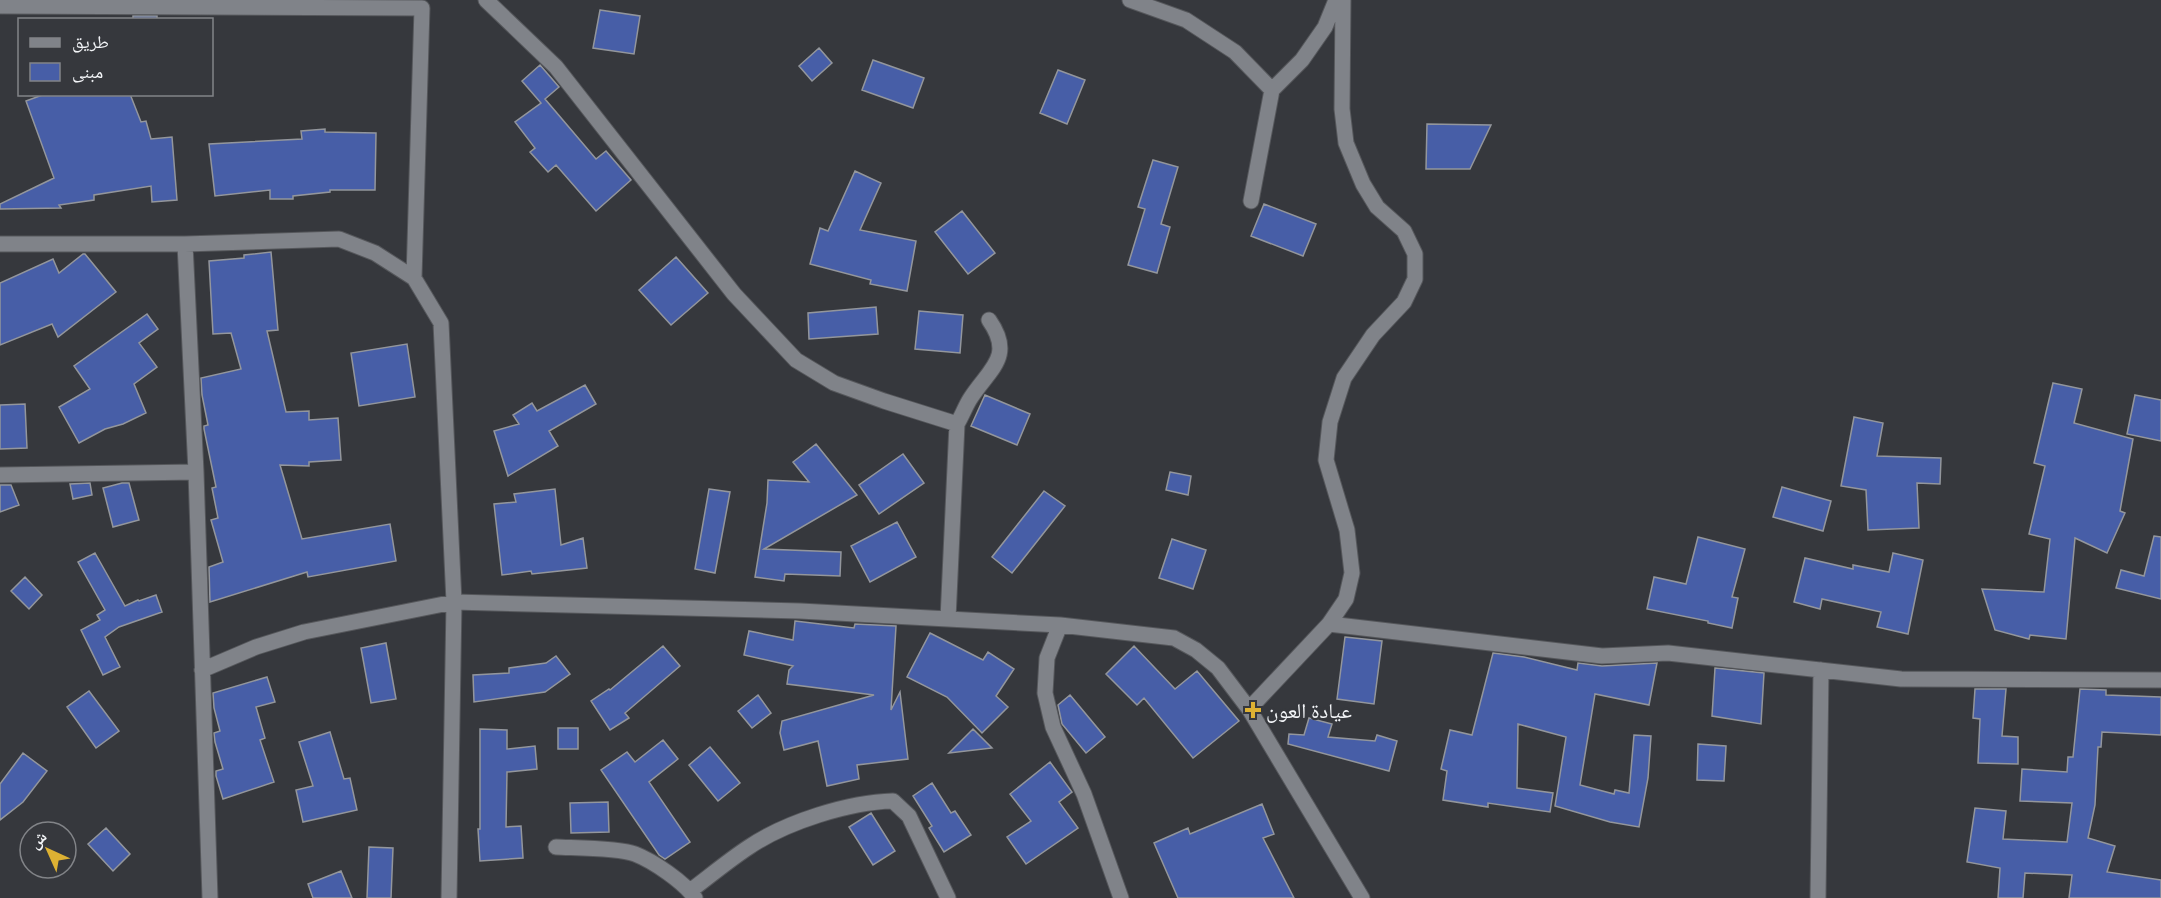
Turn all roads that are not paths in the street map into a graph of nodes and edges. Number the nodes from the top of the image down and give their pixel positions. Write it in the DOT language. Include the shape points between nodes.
graph roads {
  1 [pos="486,0"];
  2 [pos="1130,0"];
  3 [pos="1336,0"];
  4 [pos="1343,0"];
  5 [pos="0,6"];
  6 [pos="1272,90"];
  7 [pos="1251,201"];
  8 [pos="0,244"];
  9 [pos="185,244"];
  10 [pos="414,278"];
  11 [pos="989,320"];
  12 [pos="957,424"];
  13 [pos="196,472"];
  14 [pos="0,475"];
  15 [pos="454,602"];
  16 [pos="948,619"];
  17 [pos="1329,624"];
  18 [pos="1060,625"];
  19 [pos="202,670"];
  20 [pos="1821,670"];
  21 [pos="2161,680"];
  22 [pos="1249,709"];
  23 [pos="556,847"];
  24 [pos="692,895"];
  25 [pos="210,898"];
  26 [pos="449,898"];
  27 [pos="948,898"];
  28 [pos="1121,898"];
  29 [pos="1362,898"];
  30 [pos="1818,898"];
  1 -- 12 [label="street" via="556,67 734,294 796,360 834,383"];
  2 -- 6 [label="street" via="1186,20 1236,52"];
  3 -- 6 [label="street" via="1325,27 1302,60"];
  4 -- 17 [label="street" via="1342,108 1346,143 1377,207 1404,231 1415,254 1415,279 1404,302 1373,335 1344,378 1330,422 1326,460 1347,530 1352,573 1346,599"];
  5 -- 10 [label="street" via="422,8"];
  6 -- 7 [label="street"];
  8 -- 9 [label="street"];
  9 -- 10 [label="street" via="339,238"];
  9 -- 13 [label="street"];
  10 -- 15 [label="street" via="441,322"];
  11 -- 12 [label="street" via="998,332 996,367 970,399"];
  12 -- 16 [label="street"];
  13 -- 14 [label="street"];
  13 -- 19 [label="street"];
  15 -- 16 [label="street"];
  15 -- 19 [label="street" via="304,632"];
  15 -- 26 [label="street"];
  16 -- 18 [label="street"];
  17 -- 20 [label="street" via="1602,656 1668,653"];
  17 -- 22 [label="street"];
  18 -- 22 [label="street" via="1174,638 1218,668"];
  18 -- 28 [label="street" via="1047,657 1045,693 1053,727 1084,794"];
  19 -- 25 [label="street"];
  20 -- 21 [label="street" via="1900,679"];
  20 -- 30 [label="street"];
  22 -- 29 [label="street"];
  23 -- 24 [label="street" via="634,853 662,869"];
  24 -- 27 [label="street" via="750,846 797,822 872,801 893,801 909,816"];
}
